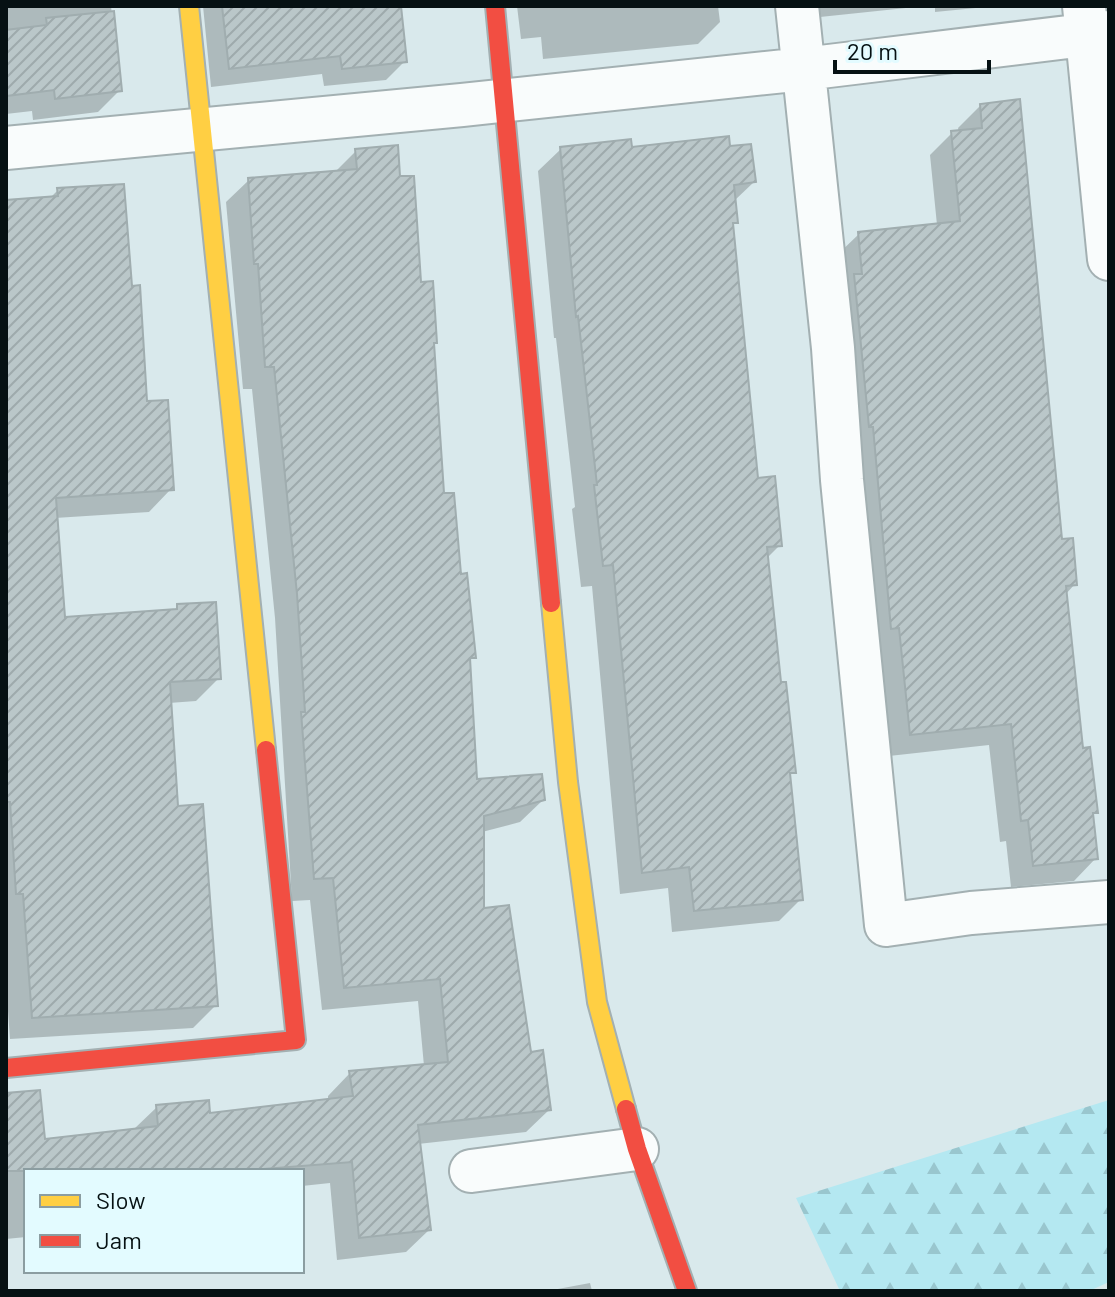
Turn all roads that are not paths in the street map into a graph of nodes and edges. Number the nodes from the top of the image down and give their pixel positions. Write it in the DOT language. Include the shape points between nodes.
graph roads {
  1 [pos="189,6"];
  2 [pos="495,6"];
  3 [pos="797,6"];
  4 [pos="1093,24"];
  5 [pos="804,69"];
  6 [pos="506,99"];
  7 [pos="202,129"];
  8 [pos="6,148"];
  9 [pos="1109,259"];
  10 [pos="1109,902"];
  11 [pos="6,1068"];
  12 [pos="637,1149"];
  13 [pos="471,1171"];
  14 [pos="687,1291"];
  1 -- 7 [label="street"];
  2 -- 6 [label="street"];
  3 -- 5 [label="street"];
  4 -- 5 [label="street"];
  4 -- 9 [label="street"];
  5 -- 6 [label="street"];
  5 -- 10 [label="street" via="886,925"];
  6 -- 7 [label="street"];
  6 -- 12 [label="street" via="568,782 597,1002"];
  7 -- 8 [label="street"];
  7 -- 11 [label="street" via="296,1040"];
  12 -- 13 [label="street"];
  12 -- 14 [label="street"];
}
